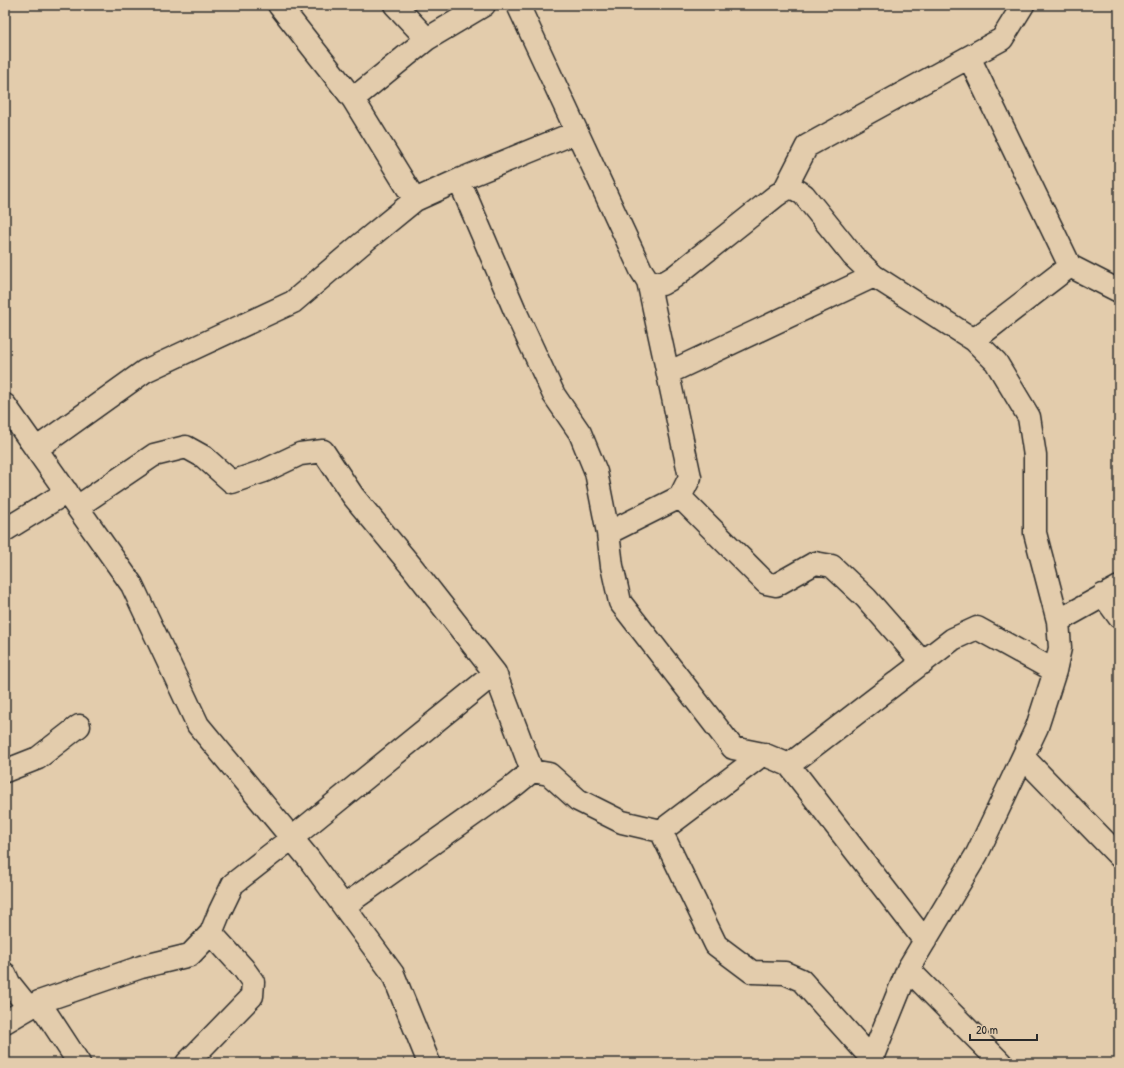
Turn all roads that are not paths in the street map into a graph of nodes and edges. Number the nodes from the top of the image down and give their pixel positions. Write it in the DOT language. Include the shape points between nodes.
graph roads {
  1 [pos="279,5"];
  2 [pos="395,5"];
  3 [pos="484,5"];
  4 [pos="518,5"];
  5 [pos="1023,5"];
  6 [pos="427,39"];
  7 [pos="969,56"];
  8 [pos="353,99"];
  9 [pos="577,132"];
  10 [pos="459,180"];
  11 [pos="785,189"];
  12 [pos="414,200"];
  13 [pos="1070,266"];
  14 [pos="874,276"];
  15 [pos="648,281"];
  16 [pos="1119,291"];
  17 [pos="974,340"];
  18 [pos="668,373"];
  19 [pos="5,405"];
  20 [pos="36,449"];
  21 [pos="680,497"];
  22 [pos="72,500"];
  23 [pos="5,530"];
  24 [pos="608,533"];
  25 [pos="1111,591"];
  26 [pos="1119,617"];
  27 [pos="1058,621"];
  28 [pos="923,662"];
  29 [pos="1055,671"];
  30 [pos="495,673"];
  31 [pos="79,726"];
  32 [pos="763,754"];
  33 [pos="1023,757"];
  34 [pos="789,765"];
  35 [pos="5,771"];
  36 [pos="532,771"];
  37 [pos="661,831"];
  38 [pos="292,838"];
  39 [pos="1119,856"];
  40 [pos="344,906"];
  41 [pos="211,933"];
  42 [pos="925,941"];
  43 [pos="908,969"];
  44 [pos="5,974"];
  45 [pos="34,1005"];
  46 [pos="5,1022"];
  47 [pos="871,1061"];
  48 [pos="79,1063"];
  49 [pos="187,1063"];
  50 [pos="429,1063"];
  51 [pos="1000,1063"];
  1 -- 8 [label="street"];
  2 -- 6 [label="street"];
  3 -- 6 [label="street"];
  4 -- 9 [label="street"];
  5 -- 7 [label="street" via="1002,38"];
  6 -- 8 [label="street"];
  7 -- 11 [label="street" via="807,146"];
  7 -- 13 [label="street"];
  8 -- 12 [label="street"];
  9 -- 10 [label="street"];
  9 -- 15 [label="street"];
  10 -- 12 [label="street"];
  10 -- 24 [label="street" via="554,395 580,433 596,472"];
  11 -- 14 [label="street" via="795,189 804,195 853,256"];
  11 -- 15 [label="street" via="674,277 662,284"];
  12 -- 20 [label="street" via="294,302 145,371"];
  13 -- 16 [label="street"];
  13 -- 17 [label="street"];
  14 -- 17 [label="street"];
  14 -- 18 [label="street"];
  15 -- 18 [label="street"];
  17 -- 27 [label="street" via="996,362 1029,417 1035,456 1035,534"];
  18 -- 21 [label="street" via="690,476"];
  19 -- 20 [label="street"];
  20 -- 22 [label="street"];
  21 -- 24 [label="street"];
  21 -- 28 [label="street" via="766,583 776,585 815,563 832,566 866,598"];
  22 -- 23 [label="street"];
  22 -- 30 [label="street" via="154,456 186,447 204,457 232,482 264,471 300,454 323,451 353,496"];
  22 -- 38 [label="street" via="132,585 198,725"];
  24 -- 32 [label="street" via="620,602 733,748"];
  25 -- 26 [label="street"];
  25 -- 27 [label="street"];
  27 -- 29 [label="street" via="1060,648"];
  28 -- 29 [label="street" via="953,639 977,628"];
  28 -- 34 [label="street"];
  29 -- 33 [label="street" via="1038,727"];
  30 -- 36 [label="street"];
  30 -- 38 [label="street"];
  31 -- 35 [label="street" via="38,758"];
  32 -- 34 [label="street"];
  32 -- 37 [label="street"];
  33 -- 39 [label="street"];
  33 -- 42 [label="street" via="977,854"];
  34 -- 42 [label="street"];
  36 -- 37 [label="street" via="549,774 578,800 622,822"];
  36 -- 40 [label="street"];
  37 -- 47 [label="street" via="716,945 752,972 785,973 801,980"];
  38 -- 40 [label="street"];
  38 -- 41 [label="street" via="233,884"];
  40 -- 50 [label="street" via="393,974"];
  41 -- 45 [label="street" via="190,955 141,967"];
  41 -- 49 [label="street" via="253,982 252,996"];
  42 -- 43 [label="street"];
  43 -- 47 [label="street"];
  43 -- 51 [label="street"];
  44 -- 45 [label="street" via="9,983"];
  45 -- 46 [label="street"];
  45 -- 48 [label="street"];
}
